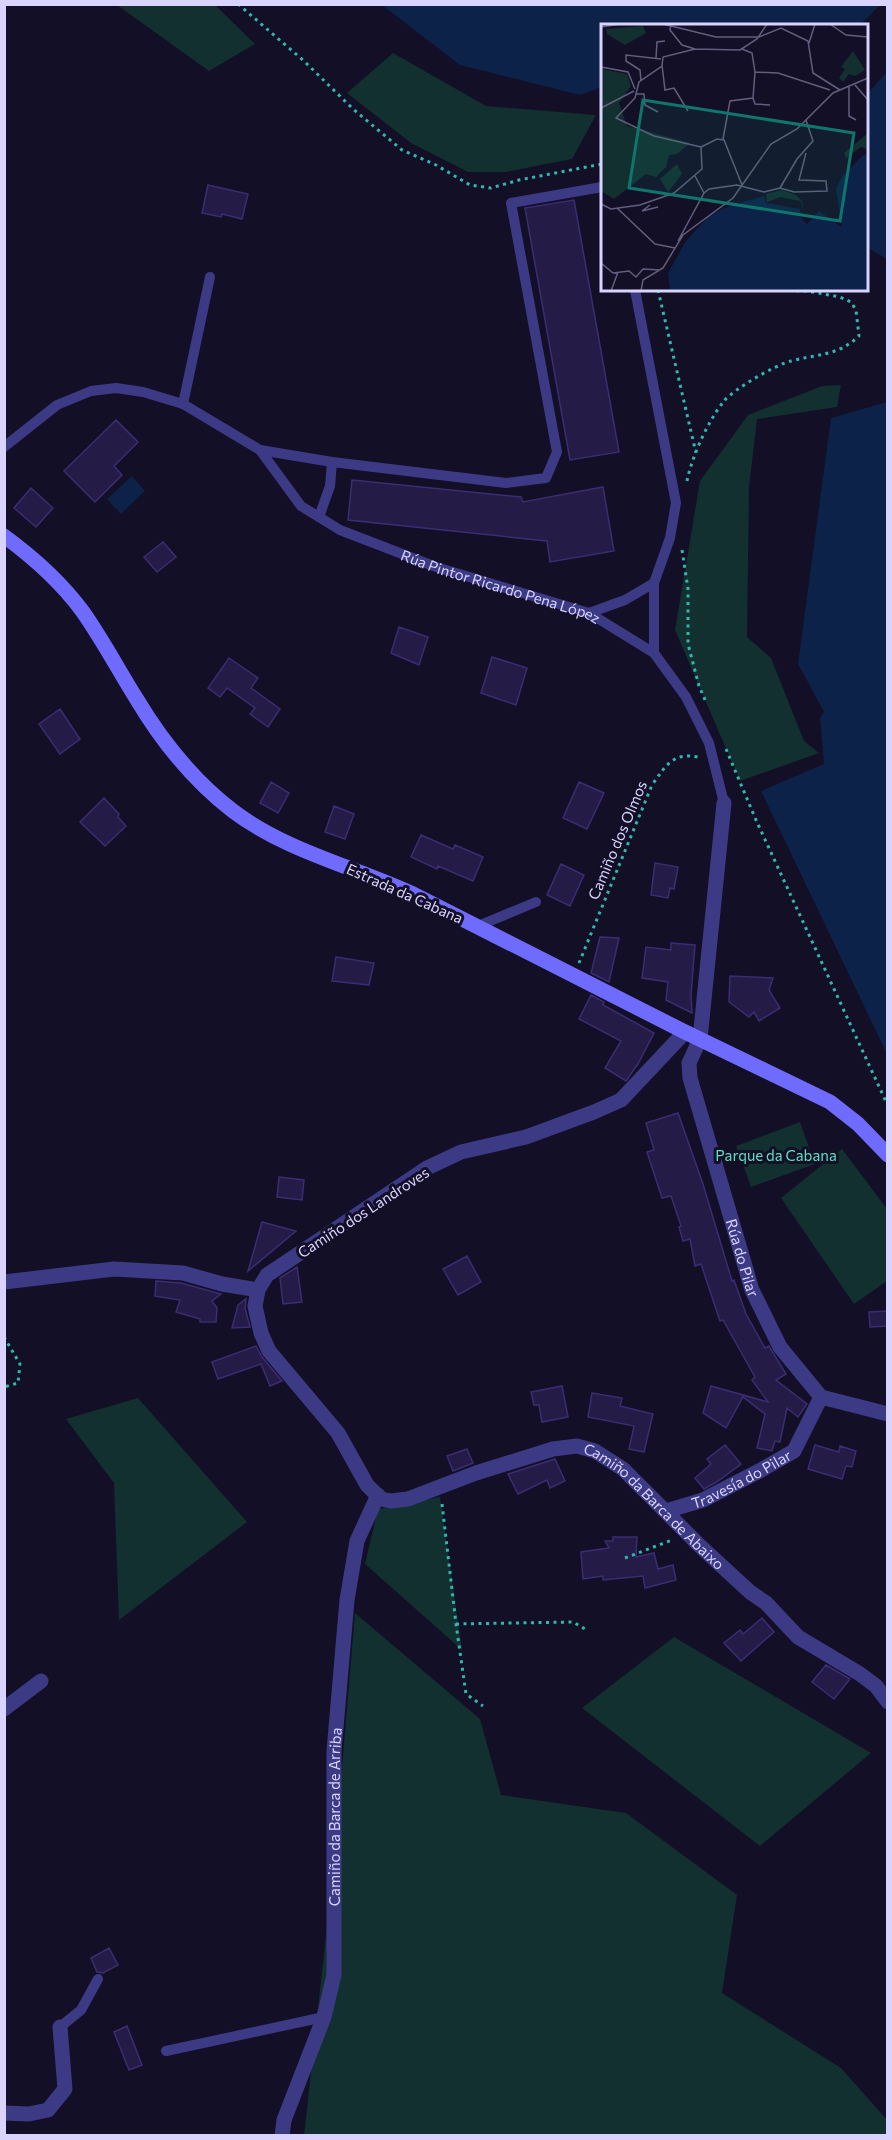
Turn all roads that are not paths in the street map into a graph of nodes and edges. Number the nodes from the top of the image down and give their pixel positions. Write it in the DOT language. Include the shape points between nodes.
graph roads {
  1 [pos="601,187"];
  2 [pos="210,277"];
  3 [pos="635,291"];
  4 [pos="183,404"];
  5 [pos="4,447"];
  6 [pos="260,450"];
  7 [pos="332,462"];
  8 [pos="319,517"];
  9 [pos="4,536"];
  10 [pos="654,583"];
  11 [pos="589,613"];
  12 [pos="654,653"];
  13 [pos="723,803"];
  14 [pos="537,902"];
  15 [pos="477,926"];
  16 [pos="685,1032"];
  17 [pos="700,1039"];
  18 [pos="888,1155"];
  19 [pos="4,1282"];
  20 [pos="258,1290"];
  21 [pos="821,1397"];
  22 [pos="888,1414"];
  23 [pos="378,1495"];
  24 [pos="666,1511"];
  25 [pos="41,1681"];
  26 [pos="888,1702"];
  27 [pos="4,1710"];
  28 [pos="98,1979"];
  29 [pos="324,2018"];
  30 [pos="60,2027"];
  31 [pos="166,2051"];
  32 [pos="4,2113"];
  33 [pos="282,2136"];
  1 -- 7 [label="lane" via="511,203 557,452 546,478 506,483"];
  2 -- 4 [label="lane"];
  3 -- 10 [label="lane" via="676,503 670,538"];
  4 -- 5 [label="lane, Rúa Pintor Ricardo Pena López" via="116,388 91,391 57,405"];
  4 -- 6 [label="lane, Rúa Pintor Ricardo Pena López"];
  6 -- 7 [label="lane"];
  6 -- 8 [label="lane, Rúa Pintor Ricardo Pena López" via="301,506"];
  7 -- 8 [label="lane" via="330,486"];
  8 -- 11 [label="lane, Rúa Pintor Ricardo Pena López" via="340,530 436,567"];
  9 -- 15 [label="main road, Estrada da Cabana" via="47,570 65,590 166,743 233,811 284,843 381,879"];
  10 -- 11 [label="lane" via="625,600"];
  10 -- 12 [label="lane"];
  11 -- 12 [label="lane, Rúa Pintor Ricardo Pena López"];
  12 -- 13 [label="lane, Rúa Pintor Ricardo Pena López" via="686,697 709,744"];
  13 -- 17 [label="street, Rúa Pintor Ricardo Pena López"];
  14 -- 15 [label="lane"];
  15 -- 16 [label="main road, Estrada da Cabana"];
  16 -- 17 [label="main road, Estrada da Cabana"];
  16 -- 20 [label="street, Camiño dos Landroves" via="621,1100 526,1137 461,1152 427,1168 267,1275"];
  17 -- 18 [label="main road, Estrada da Cabana" via="830,1102"];
  17 -- 21 [label="street, Rúa do Pilar" via="689,1063 690,1078 752,1290 780,1347"];
  19 -- 20 [label="street" via="114,1269 183,1274"];
  20 -- 23 [label="street" via="255,1306 269,1351 338,1433 367,1485"];
  21 -- 22 [label="street"];
  21 -- 24 [label="street, Travesía do Pilar" via="794,1451 703,1500"];
  23 -- 24 [label="street, Camiño da Barca de Abaixo" via="391,1502 408,1499 553,1449 577,1446 595,1451 623,1469"];
  23 -- 29 [label="street, Camiño da Barca de Arriba" via="357,1541 347,1600 334,1751 334,1975"];
  24 -- 26 [label="street, Camiño da Barca de Abaixo" via="798,1637 861,1674"];
  25 -- 27 [label="street"];
  28 -- 30 [label="lane" via="81,2010"];
  29 -- 31 [label="lane"];
  29 -- 33 [label="street, Camiño da Barca de Arriba" via="284,2120"];
  30 -- 32 [label="street" via="65,2089 48,2110"];
}
